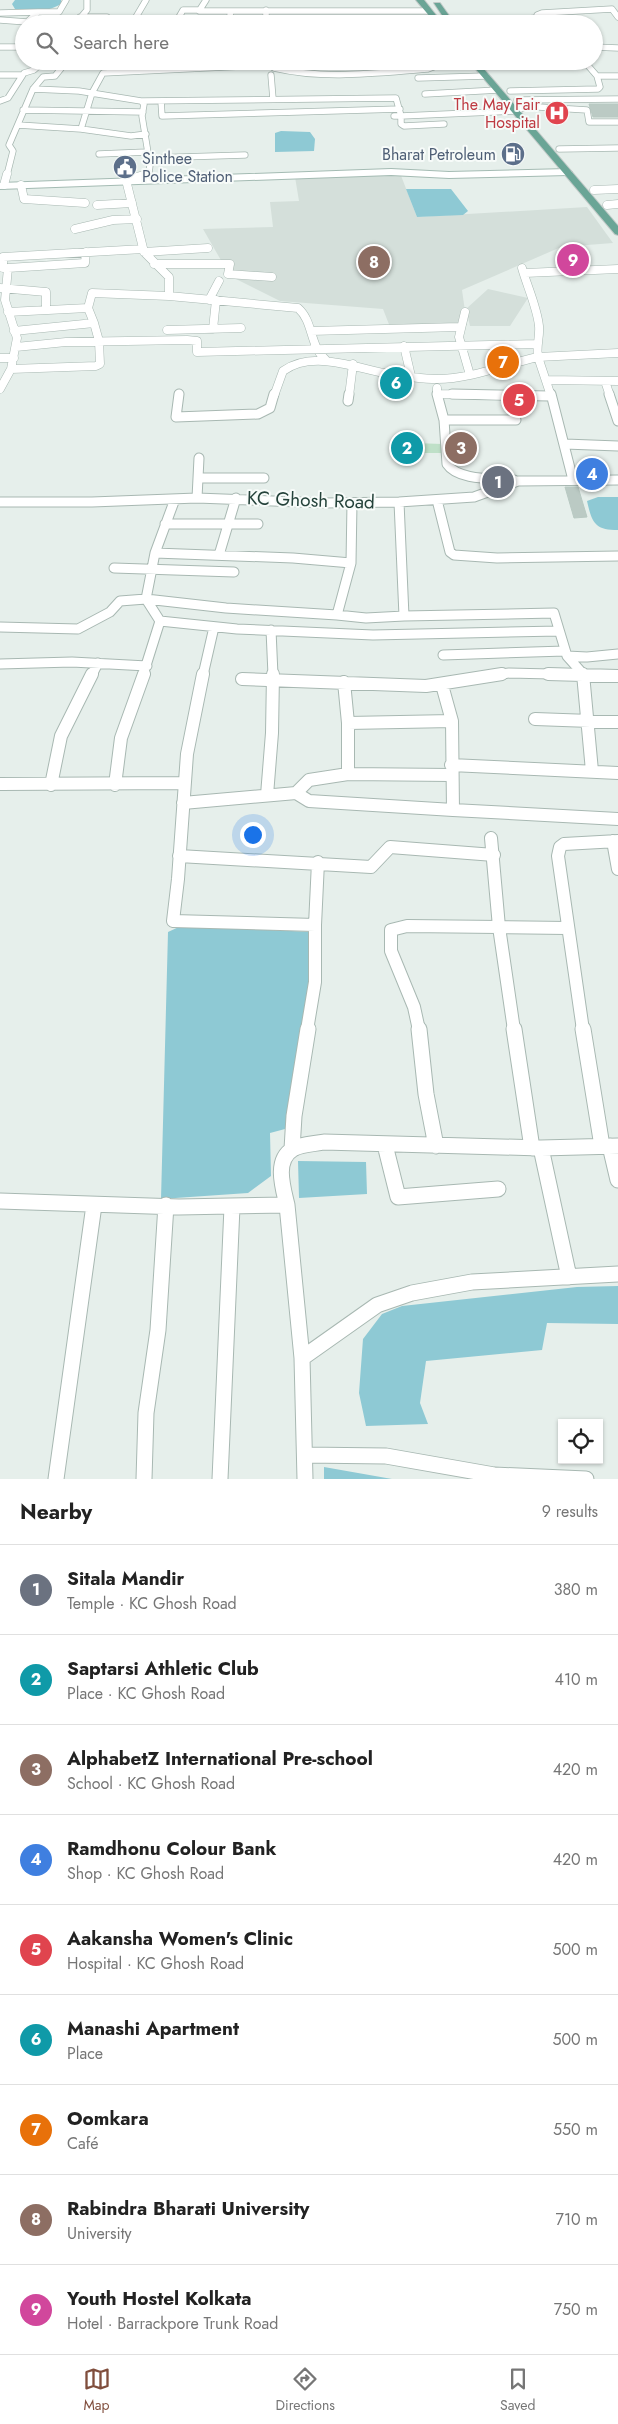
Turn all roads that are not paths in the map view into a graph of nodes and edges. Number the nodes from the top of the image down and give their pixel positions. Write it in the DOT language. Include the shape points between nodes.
graph roads {
  1 [pos="66,0"];
  2 [pos="87,0"];
  3 [pos="146,0"];
  4 [pos="206,0"];
  5 [pos="420,1"];
  6 [pos="433,1"];
  7 [pos="200,10"];
  8 [pos="231,10"];
  9 [pos="266,10"];
  10 [pos="428,10"];
  11 [pos="38,12"];
  12 [pos="0,13"];
  13 [pos="35,15"];
  14 [pos="82,15"];
  15 [pos="138,15"];
  16 [pos="180,15"];
  17 [pos="230,15"];
  18 [pos="266,15"];
  19 [pos="432,15"];
  20 [pos="445,15"];
  21 [pos="536,15"];
  22 [pos="618,17"];
  23 [pos="0,20"];
  24 [pos="15,21"];
  25 [pos="0,47"];
  26 [pos="15,47"];
  27 [pos="603,47"];
  28 [pos="618,48"];
  29 [pos="34,70"];
  30 [pos="60,70"];
  31 [pos="153,70"];
  32 [pos="281,70"];
  33 [pos="410,70"];
  34 [pos="481,70"];
  35 [pos="492,70"];
  36 [pos="592,70"];
  37 [pos="0,75"];
  38 [pos="271,75"];
  39 [pos="486,76"];
  40 [pos="597,76"];
  41 [pos="618,76"];
  42 [pos="21,77"];
  43 [pos="418,78"];
  44 [pos="0,80"];
  45 [pos="33,89"];
  46 [pos="498,90"];
  47 [pos="510,91"];
  48 [pos="92,93"];
  49 [pos="0,94"];
  50 [pos="10,94"];
  51 [pos="425,94"];
  52 [pos="273,98"];
  53 [pos="618,99"];
  54 [pos="161,100"];
  55 [pos="0,101"];
  56 [pos="141,101"];
  57 [pos="520,106"];
  58 [pos="23,110"];
  59 [pos="88,111"];
  60 [pos="143,112"];
  61 [pos="400,112"];
  62 [pos="250,120"];
  63 [pos="618,122"];
  64 [pos="444,124"];
  65 [pos="18,125"];
  66 [pos="82,129"];
  67 [pos="146,134"];
  68 [pos="0,148"];
  69 [pos="10,148"];
  70 [pos="618,148"];
  71 [pos="559,149"];
  72 [pos="99,154"];
  73 [pos="148,155"];
  74 [pos="245,155"];
  75 [pos="568,172"];
  76 [pos="126,180"];
  77 [pos="2,185"];
  78 [pos="21,185"];
  79 [pos="618,189"];
  80 [pos="594,190"];
  81 [pos="132,202"];
  82 [pos="85,203"];
  83 [pos="618,204"];
  84 [pos="97,205"];
  85 [pos="607,205"];
  86 [pos="137,219"];
  87 [pos="617,225"];
  88 [pos="75,229"];
  89 [pos="208,248"];
  90 [pos="144,250"];
  91 [pos="86,252"];
  92 [pos="154,264"];
  93 [pos="3,268"];
  94 [pos="618,269"];
  95 [pos="272,276"];
  96 [pos="219,281"];
  97 [pos="3,288"];
  98 [pos="169,296"];
  99 [pos="212,300"];
  100 [pos="88,308"];
  101 [pos="46,310"];
  102 [pos="8,312"];
  103 [pos="465,312"];
  104 [pos="94,323"];
  105 [pos="241,328"];
  106 [pos="459,328"];
  107 [pos="213,329"];
  108 [pos="167,330"];
  109 [pos="14,331"];
  110 [pos="311,331"];
  111 [pos="99,341"];
  112 [pos="460,344"];
  113 [pos="536,344"];
  114 [pos="404,346"];
  115 [pos="16,347"];
  116 [pos="316,349"];
  117 [pos="618,352"];
  118 [pos="538,357"];
  119 [pos="0,358"];
  120 [pos="14,358"];
  121 [pos="326,360"];
  122 [pos="353,364"];
  123 [pos="11,368"];
  124 [pos="470,375"];
  125 [pos="411,376"];
  126 [pos="438,378"];
  127 [pos="547,380"];
  128 [pos="605,381"];
  129 [pos="618,381"];
  130 [pos="0,389"];
  131 [pos="179,394"];
  132 [pos="437,394"];
  133 [pos="550,396"];
  134 [pos="348,401"];
  135 [pos="444,420"];
  136 [pos="516,420"];
  137 [pos="618,421"];
  138 [pos="565,444"];
  139 [pos="618,446"];
  140 [pos="199,458"];
  141 [pos="198,478"];
  142 [pos="264,478"];
  143 [pos="573,480"];
  144 [pos="618,480"];
  145 [pos="518,481"];
  146 [pos="197,498"];
  147 [pos="236,498"];
  148 [pos="175,499"];
  149 [pos="437,500"];
  150 [pos="0,502"];
  151 [pos="399,502"];
  152 [pos="352,503"];
  153 [pos="165,524"];
  154 [pos="228,524"];
  155 [pos="258,524"];
  156 [pos="155,553"];
  157 [pos="219,555"];
  158 [pos="618,556"];
  159 [pos="351,563"];
  160 [pos="152,567"];
  161 [pos="114,568"];
  162 [pos="234,572"];
  163 [pos="146,599"];
  164 [pos="337,615"];
  165 [pos="404,616"];
  166 [pos="160,621"];
  167 [pos="0,627"];
  168 [pos="214,627"];
  169 [pos="271,630"];
  170 [pos="558,631"];
  171 [pos="566,654"];
  172 [pos="618,654"];
  173 [pos="443,656"];
  174 [pos="98,663"];
  175 [pos="0,664"];
  176 [pos="147,666"];
  177 [pos="584,674"];
  178 [pos="618,676"];
  179 [pos="242,679"];
  180 [pos="274,680"];
  181 [pos="344,682"];
  182 [pos="442,685"];
  183 [pos="535,719"];
  184 [pos="586,720"];
  185 [pos="452,721"];
  186 [pos="618,722"];
  187 [pos="348,723"];
  188 [pos="451,770"];
  189 [pos="592,771"];
  190 [pos="618,773"];
  191 [pos="348,774"];
  192 [pos="184,783"];
  193 [pos="0,784"];
  194 [pos="51,785"];
  195 [pos="115,785"];
  196 [pos="296,793"];
  197 [pos="267,795"];
  198 [pos="183,803"];
  199 [pos="452,810"];
  200 [pos="618,819"];
  201 [pos="491,838"];
  202 [pos="616,841"];
  203 [pos="494,855"];
  204 [pos="179,856"];
  205 [pos="318,862"];
  206 [pos="618,869"];
  207 [pos="315,925"];
  208 [pos="499,927"];
  209 [pos="567,928"];
  210 [pos="385,1145"];
  211 [pos="436,1146"];
  212 [pos="610,1146"];
  213 [pos="537,1148"];
  214 [pos="292,1150"];
  215 [pos="618,1180"];
  216 [pos="498,1189"];
  217 [pos="0,1200"];
  218 [pos="94,1205"];
  219 [pos="166,1205"];
  220 [pos="286,1205"];
  221 [pos="232,1207"];
  222 [pos="618,1274"];
  223 [pos="569,1277"];
  224 [pos="302,1358"];
  225 [pos="305,1454"];
  226 [pos="56,1479"];
  227 [pos="144,1479"];
  228 [pos="220,1479"];
  229 [pos="305,1479"];
  230 [pos="586,1479"];
  1 -- 11 [label="street" via="59,12"];
  2 -- 14 [label="street" via="87,10"];
  3 -- 15 [label="street"];
  4 -- 7 [label="street"];
  5 -- 6 [label="main road"];
  5 -- 10 [label="main road"];
  6 -- 20 [label="main road"];
  7 -- 8 [label="street"];
  7 -- 16 [label="street" via="182,10"];
  8 -- 9 [label="street"];
  8 -- 17 [label="street"];
  9 -- 10 [label="street"];
  9 -- 18 [label="street"];
  10 -- 19 [label="main road"];
  11 -- 12 [label="street"];
  11 -- 13 [label="street"];
  21 -- 22 [label="street" via="612,9"];
  23 -- 24 [label="street"];
  25 -- 26 [label="street"];
  27 -- 28 [label="street"];
  29 -- 42 [label="street" via="25,72"];
  30 -- 45 [label="street" via="55,76 43,76"];
  31 -- 48 [label="street" via="106,72"];
  32 -- 33 [label="street" via="323,75"];
  34 -- 39 [label="main road"];
  35 -- 47 [label="main road"];
  36 -- 40 [label="street"];
  37 -- 42 [label="street"];
  38 -- 52 [label="street"];
  39 -- 43 [label="street"];
  39 -- 46 [label="main road"];
  40 -- 41 [label="street"];
  40 -- 47 [label="street" via="598,89"];
  42 -- 44 [label="street"];
  42 -- 50 [label="street"];
  45 -- 48 [label="street"];
  45 -- 58 [label="street"];
  46 -- 51 [label="street"];
  46 -- 57 [label="main road"];
  47 -- 57 [label="main road"];
  48 -- 56 [label="street"];
  48 -- 59 [label="street"];
  49 -- 50 [label="street"];
  50 -- 55 [label="street" via="6,100"];
  52 -- 54 [label="street"];
  52 -- 61 [label="street" via="396,98"];
  53 -- 57 [label="street"];
  54 -- 56 [label="street"];
  54 -- 61 [label="street" via="162,116"];
  56 -- 60 [label="street"];
  57 -- 61 [label="street"];
  57 -- 63 [label="street" via="586,110 589,122"];
  57 -- 71 [label="main road"];
  57 -- 75 [label="main road"];
  58 -- 59 [label="street"];
  58 -- 65 [label="street"];
  59 -- 60 [label="street"];
  59 -- 66 [label="street"];
  60 -- 67 [label="street"];
  61 -- 62 [label="street"];
  61 -- 64 [label="street" via="404,126"];
  65 -- 66 [label="street"];
  65 -- 69 [label="street"];
  66 -- 67 [label="street" via="131,136"];
  67 -- 73 [label="street"];
  68 -- 69 [label="street"];
  69 -- 77 [label="street" via="13,151"];
  70 -- 71 [label="street"];
  71 -- 80 [label="main road"];
  72 -- 73 [label="street"];
  73 -- 74 [label="street"];
  73 -- 76 [label="street" via="149,173"];
  75 -- 76 [label="street" via="449,175 391,172"];
  75 -- 87 [label="main road"];
  76 -- 78 [label="street"];
  76 -- 81 [label="street"];
  77 -- 78 [label="street"];
  78 -- 82 [label="street" via="24,199"];
  79 -- 80 [label="street"];
  80 -- 85 [label="main road"];
  81 -- 84 [label="street"];
  81 -- 86 [label="street"];
  83 -- 85 [label="street"];
  85 -- 87 [label="main road"];
  86 -- 88 [label="street"];
  86 -- 90 [label="street"];
  89 -- 90 [label="street"];
  90 -- 91 [label="street"];
  90 -- 92 [label="street"];
  91 -- 93 [label="street" via="85,263"];
  91 -- 93 [label="street" via="2,257"];
  92 -- 95 [label="street" via="230,264 228,274"];
  92 -- 98 [label="street" via="169,277"];
  93 -- 97 [label="street"];
  94 -- 113 [label="street" via="524,270 539,324"];
  96 -- 99 [label="street"];
  97 -- 101 [label="street" via="46,292"];
  97 -- 102 [label="street"];
  98 -- 99 [label="street"];
  98 -- 100 [label="street" via="92,293"];
  99 -- 107 [label="street"];
  99 -- 110 [label="street" via="298,308 304,311"];
  100 -- 101 [label="street"];
  100 -- 104 [label="street"];
  101 -- 102 [label="street"];
  102 -- 109 [label="street"];
  103 -- 106 [label="street"];
  104 -- 109 [label="street"];
  104 -- 111 [label="street"];
  105 -- 107 [label="street"];
  106 -- 110 [label="street"];
  106 -- 112 [label="street"];
  107 -- 108 [label="street"];
  109 -- 115 [label="street"];
  110 -- 116 [label="street"];
  111 -- 115 [label="street"];
  111 -- 116 [label="street" via="197,341 197,352"];
  111 -- 123 [label="street" via="100,364 96,366"];
  112 -- 113 [label="street"];
  112 -- 114 [label="street"];
  112 -- 124 [label="street"];
  113 -- 118 [label="street"];
  114 -- 116 [label="street"];
  114 -- 125 [label="street"];
  115 -- 120 [label="street"];
  116 -- 121 [label="street"];
  117 -- 118 [label="street"];
  118 -- 124 [label="street"];
  118 -- 127 [label="street"];
  119 -- 120 [label="street"];
  120 -- 123 [label="street"];
  121 -- 122 [label="street"];
  121 -- 131 [label="street" via="283,370 270,408 258,414 176,417"];
  122 -- 125 [label="street" via="384,373"];
  122 -- 134 [label="street"];
  123 -- 130 [label="street"];
  124 -- 126 [label="street"];
  125 -- 126 [label="street"];
  126 -- 132 [label="street"];
  127 -- 128 [label="street"];
  127 -- 133 [label="street"];
  128 -- 129 [label="street"];
  128 -- 137 [label="street"];
  132 -- 133 [label="street"];
  132 -- 135 [label="street"];
  133 -- 138 [label="street"];
  135 -- 136 [label="street"];
  135 -- 145 [label="street" via="450,470 465,475"];
  138 -- 139 [label="street"];
  138 -- 143 [label="street"];
  140 -- 141 [label="street"];
  141 -- 142 [label="street"];
  141 -- 146 [label="street"];
  143 -- 144 [label="street, KC Ghosh Road"];
  143 -- 145 [label="street, KC Ghosh Road"];
  145 -- 149 [label="street, KC Ghosh Road" via="474,497"];
  146 -- 147 [label="street, KC Ghosh Road"];
  146 -- 148 [label="street, KC Ghosh Road"];
  147 -- 152 [label="street, KC Ghosh Road"];
  147 -- 154 [label="street"];
  148 -- 150 [label="street, KC Ghosh Road"];
  148 -- 153 [label="street"];
  149 -- 151 [label="street, KC Ghosh Road"];
  149 -- 158 [label="street" via="450,552 454,555 496,558"];
  151 -- 152 [label="street, KC Ghosh Road"];
  151 -- 165 [label="street"];
  152 -- 159 [label="street"];
  153 -- 154 [label="street"];
  153 -- 156 [label="street"];
  154 -- 155 [label="street"];
  154 -- 157 [label="street"];
  156 -- 157 [label="street"];
  156 -- 160 [label="street"];
  157 -- 159 [label="street"];
  159 -- 164 [label="street"];
  160 -- 161 [label="street"];
  160 -- 162 [label="street"];
  160 -- 163 [label="street"];
  163 -- 164 [label="street"];
  163 -- 166 [label="street"];
  163 -- 167 [label="street" via="120,601 110,612 78,629"];
  164 -- 165 [label="street" via="366,618"];
  165 -- 170 [label="street" via="554,613"];
  166 -- 168 [label="street"];
  166 -- 176 [label="street"];
  168 -- 169 [label="street"];
  168 -- 192 [label="street" via="187,752"];
  169 -- 170 [label="street" via="374,635"];
  169 -- 180 [label="street"];
  170 -- 171 [label="street"];
  171 -- 172 [label="street" via="587,657"];
  171 -- 173 [label="street"];
  171 -- 177 [label="street"];
  174 -- 175 [label="street"];
  174 -- 176 [label="street"];
  174 -- 194 [label="street" via="61,736"];
  176 -- 195 [label="street" via="121,738"];
  177 -- 178 [label="street"];
  177 -- 182 [label="street" via="509,673 478,676"];
  177 -- 184 [label="street"];
  179 -- 180 [label="street"];
  180 -- 181 [label="street"];
  180 -- 197 [label="street"];
  181 -- 182 [label="street"];
  181 -- 187 [label="street"];
  182 -- 185 [label="street"];
  183 -- 184 [label="street"];
  184 -- 186 [label="street"];
  184 -- 189 [label="street"];
  185 -- 187 [label="street"];
  185 -- 188 [label="street"];
  187 -- 191 [label="street"];
  188 -- 189 [label="street"];
  188 -- 191 [label="street"];
  188 -- 199 [label="street"];
  189 -- 190 [label="street"];
  191 -- 196 [label="street" via="309,780"];
  192 -- 195 [label="street"];
  192 -- 198 [label="street"];
  193 -- 194 [label="street"];
  194 -- 195 [label="street"];
  196 -- 197 [label="street"];
  196 -- 199 [label="street" via="309,801"];
  197 -- 198 [label="street"];
  198 -- 204 [label="street"];
  199 -- 200 [label="street"];
  201 -- 203 [label="street"];
  202 -- 206 [label="street"];
  202 -- 209 [label="street" via="571,842 560,847 558,856"];
  203 -- 205 [label="street" via="390,847 371,867"];
  203 -- 208 [label="street"];
  204 -- 205 [label="street"];
  204 -- 207 [label="street" via="179,891 173,921"];
  205 -- 207 [label="street"];
  207 -- 214 [label="street" via="315,982 294,1116"];
  208 -- 209 [label="street"];
  208 -- 211 [label="street" via="407,926 391,930 391,951 418,1024"];
  208 -- 213 [label="street"];
  209 -- 212 [label="street"];
  210 -- 211 [label="street"];
  210 -- 214 [label="street" via="324,1142"];
  210 -- 216 [label="street" via="398,1197"];
  211 -- 213 [label="street"];
  212 -- 213 [label="street"];
  212 -- 215 [label="street"];
  213 -- 223 [label="street"];
  214 -- 220 [label="street" via="281,1167"];
  217 -- 218 [label="street"];
  218 -- 219 [label="street"];
  218 -- 226 [label="street"];
  219 -- 221 [label="street"];
  219 -- 227 [label="street" via="158,1330 146,1413"];
  220 -- 221 [label="street"];
  220 -- 224 [label="street"];
  221 -- 228 [label="street"];
  222 -- 223 [label="street"];
  223 -- 224 [label="street" via="472,1282 412,1293 377,1305"];
  224 -- 225 [label="street"];
  225 -- 229 [label="street"];
  225 -- 230 [label="street" via="386,1456 494,1475"];
}
